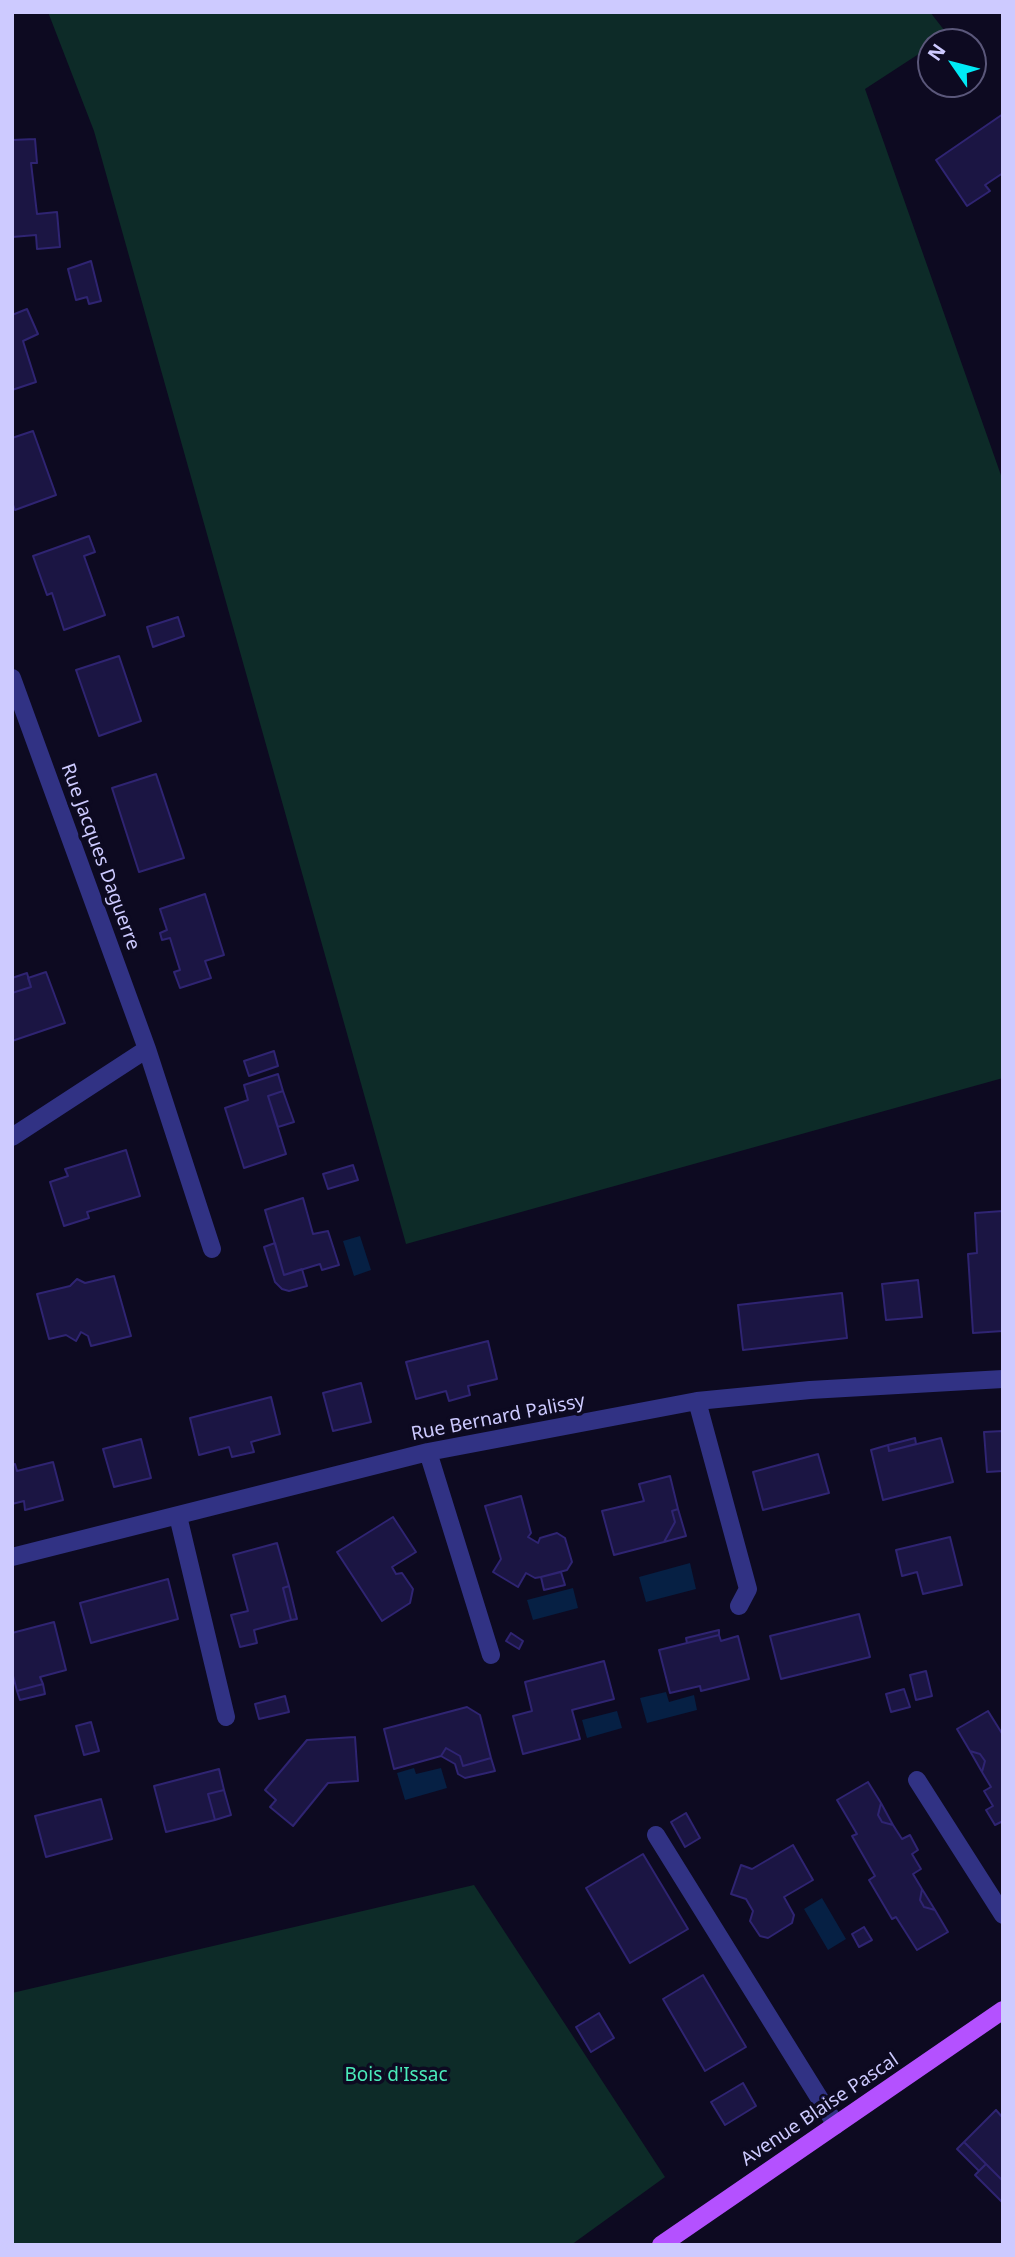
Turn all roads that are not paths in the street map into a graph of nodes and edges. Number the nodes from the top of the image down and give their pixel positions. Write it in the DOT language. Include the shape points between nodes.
graph roads {
  1 [pos="12,678"];
  2 [pos="148,1049"];
  3 [pos="12,1137"];
  4 [pos="212,1249"];
  5 [pos="1003,1379"];
  6 [pos="697,1401"];
  7 [pos="428,1452"];
  8 [pos="178,1516"];
  9 [pos="12,1557"];
  10 [pos="739,1606"];
  11 [pos="491,1655"];
  12 [pos="226,1717"];
  13 [pos="917,1780"];
  14 [pos="656,1835"];
  15 [pos="1003,1915"];
  16 [pos="1003,2010"];
  17 [pos="836,2125"];
  18 [pos="667,2243"];
  1 -- 2 [label="street, Rue Jacques Daguerre"];
  2 -- 3 [label="street"];
  2 -- 4 [label="street, Rue Jacques Daguerre"];
  5 -- 6 [label="street, Rue Bernard Palissy"];
  6 -- 7 [label="street, Rue Bernard Palissy"];
  6 -- 10 [label="street" via="748,1589"];
  7 -- 8 [label="street, Rue Bernard Palissy"];
  7 -- 11 [label="street"];
  8 -- 9 [label="street, Rue Bernard Palissy"];
  8 -- 12 [label="street"];
  13 -- 15 [label="street"];
  14 -- 17 [label="street"];
  16 -- 17 [label="main road, Avenue Blaise Pascal"];
  17 -- 18 [label="main road, Avenue Blaise Pascal"];
}
